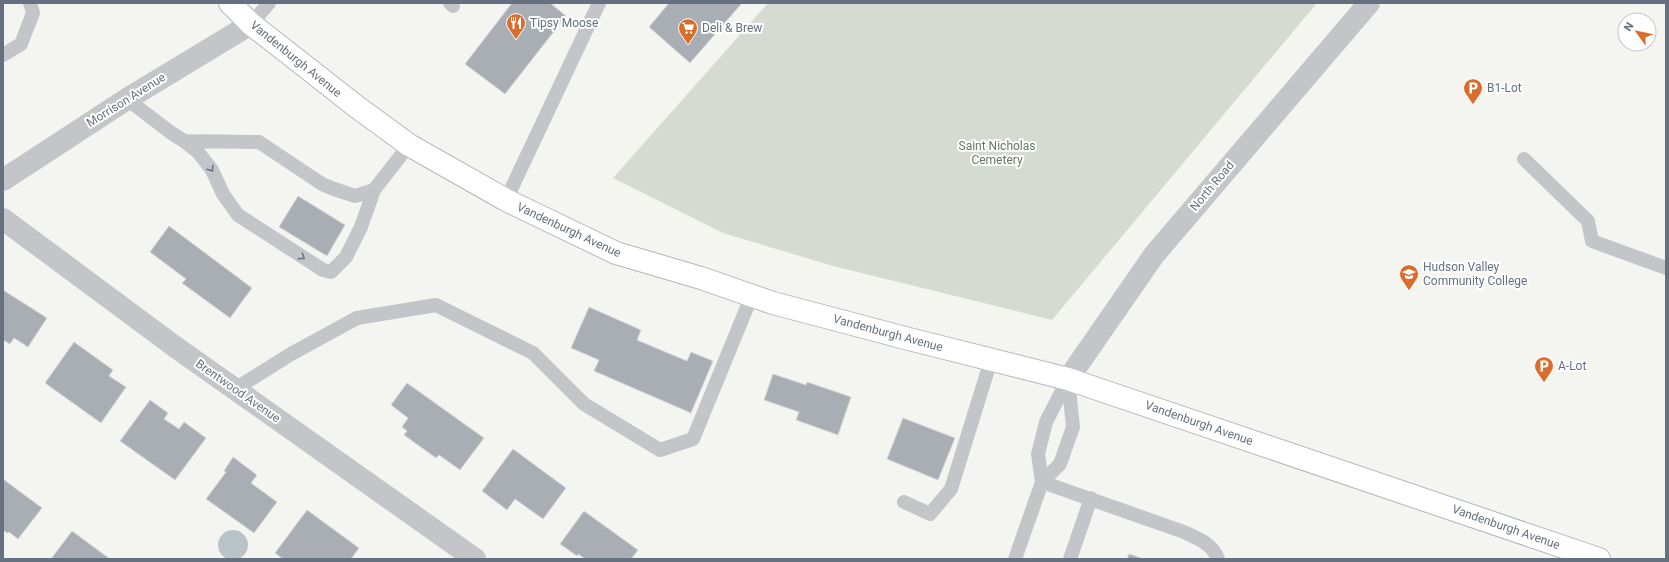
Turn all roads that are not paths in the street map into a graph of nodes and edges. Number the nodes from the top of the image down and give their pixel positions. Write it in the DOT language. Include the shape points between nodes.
graph roads {
  1 [pos="30,3"];
  2 [pos="230,3"];
  3 [pos="269,3"];
  4 [pos="599,3"];
  5 [pos="1369,3"];
  6 [pos="251,24"];
  7 [pos="3,55"];
  8 [pos="127,99"];
  9 [pos="184,141"];
  10 [pos="409,145"];
  11 [pos="1524,159"];
  12 [pos="3,180"];
  13 [pos="374,190"];
  14 [pos="506,200"];
  15 [pos="3,219"];
  16 [pos="1666,268"];
  17 [pos="752,295"];
  18 [pos="991,360"];
  19 [pos="1068,379"];
  20 [pos="235,389"];
  21 [pos="1042,482"];
  22 [pos="1091,498"];
  23 [pos="904,502"];
  24 [pos="1217,555"];
  25 [pos="475,559"];
  26 [pos="1015,559"];
  27 [pos="1070,559"];
  28 [pos="1599,559"];
  1 -- 7 [label="lane" via="32,13 21,44"];
  2 -- 6 [label="main road, Vandenburgh Avenue"];
  3 -- 6 [label="lane"];
  4 -- 14 [label="lane"];
  5 -- 19 [label="street, North Road" via="1154,255"];
  6 -- 8 [label="street, Morrison Avenue"];
  6 -- 10 [label="main road, Vandenburgh Avenue"];
  8 -- 9 [label="lane"];
  8 -- 12 [label="street, Morrison Avenue"];
  9 -- 13 [label="lane" via="259,142 322,184 355,196"];
  9 -- 13 [label="lane, one-way" via="198,152 212,170 223,194 238,215 323,270 331,272 346,258 362,227"];
  10 -- 13 [label="lane"];
  10 -- 14 [label="main road, Vandenburgh Avenue"];
  11 -- 16 [label="lane" via="1588,220 1592,241"];
  14 -- 17 [label="main road, Vandenburgh Avenue" via="616,253"];
  15 -- 20 [label="street, Brentwood Avenue"];
  17 -- 18 [label="main road, Vandenburgh Avenue" via="773,303"];
  17 -- 20 [label="lane" via="693,439 660,450 584,404 533,353 436,304 357,318 291,354"];
  18 -- 19 [label="main road, Vandenburgh Avenue"];
  18 -- 23 [label="lane" via="951,489 930,514"];
  19 -- 21 [label="lane" via="1046,422 1038,454"];
  19 -- 21 [label="lane" via="1073,427 1060,464"];
  19 -- 28 [label="main road, Vandenburgh Avenue"];
  20 -- 25 [label="street, Brentwood Avenue"];
  21 -- 22 [label="lane"];
  21 -- 26 [label="lane"];
  22 -- 24 [label="lane" via="1184,532 1202,541"];
  22 -- 27 [label="lane"];
}
